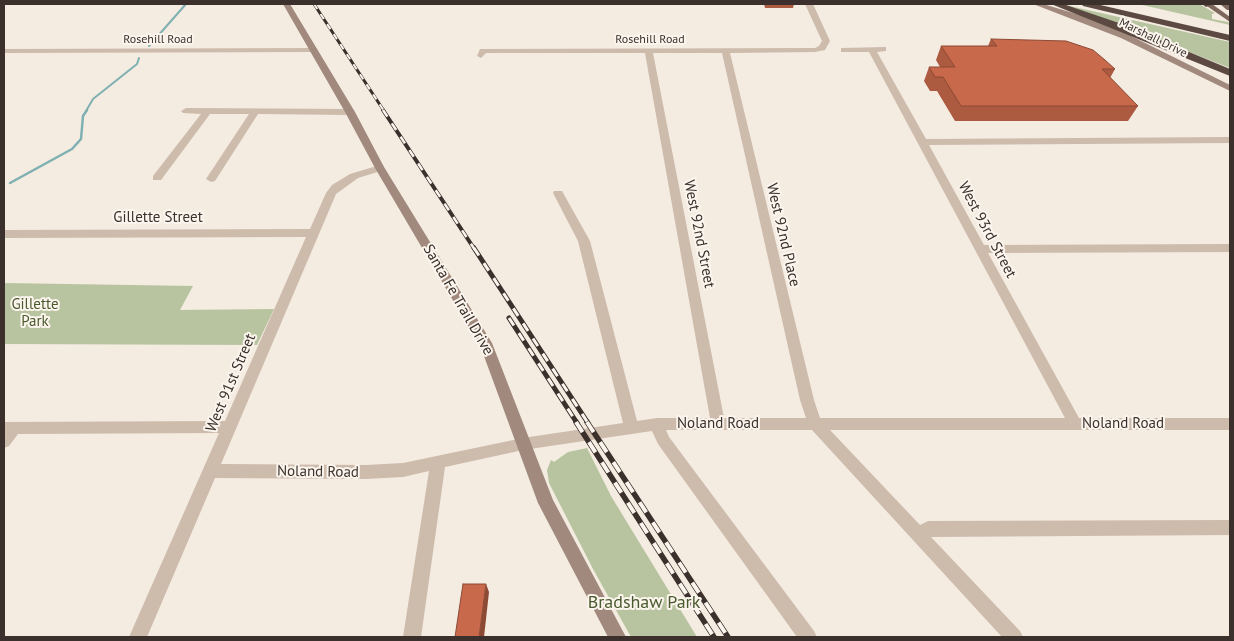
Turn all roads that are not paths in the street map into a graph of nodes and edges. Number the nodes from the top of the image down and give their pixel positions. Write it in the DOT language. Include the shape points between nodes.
graph roads {
  1 [pos="286,4"];
  2 [pos="809,4"];
  3 [pos="1036,4"];
  4 [pos="1055,4"];
  5 [pos="1086,4"];
  6 [pos="1118,4"];
  7 [pos="1208,4"];
  8 [pos="1224,4"];
  9 [pos="1230,8"];
  10 [pos="1230,20"];
  11 [pos="1230,30"];
  12 [pos="1230,38"];
  13 [pos="313,50"];
  14 [pos="844,50"];
  15 [pos="649,51"];
  16 [pos="726,51"];
  17 [pos="4,52"];
  18 [pos="481,56"];
  19 [pos="1230,73"];
  20 [pos="1230,88"];
  21 [pos="186,111"];
  22 [pos="207,112"];
  23 [pos="255,112"];
  24 [pos="350,112"];
  25 [pos="1230,140"];
  26 [pos="922,142"];
  27 [pos="380,168"];
  28 [pos="157,178"];
  29 [pos="211,179"];
  30 [pos="558,193"];
  31 [pos="313,233"];
  32 [pos="4,234"];
  33 [pos="1230,248"];
  34 [pos="980,249"];
  35 [pos="657,424"];
  36 [pos="718,424"];
  37 [pos="815,424"];
  38 [pos="1075,424"];
  39 [pos="1230,424"];
  40 [pos="631,426"];
  41 [pos="9,428"];
  42 [pos="229,428"];
  43 [pos="4,442"];
  44 [pos="523,444"];
  45 [pos="438,464"];
  46 [pos="210,471"];
  47 [pos="1230,528"];
  48 [pos="919,536"];
  49 [pos="138,637"];
  50 [pos="412,637"];
  51 [pos="617,637"];
  52 [pos="808,637"];
  53 [pos="1014,637"];
  1 -- 13 [label="main road, Santa Fe Trail Drive"];
  2 -- 16 [label="street, Rosehill Road" via="826,41 822,48 807,51"];
  3 -- 20 [label="main road, Marshall Drive" via="1124,36"];
  4 -- 19 [label="highway" via="1116,25"];
  5 -- 12 [label="highway"];
  6 -- 11 [label="highway"];
  7 -- 10 [label="main road"];
  8 -- 9 [label="main road"];
  13 -- 17 [label="street, Rosehill Road"];
  13 -- 24 [label="main road, Santa Fe Trail Drive"];
  14 -- 26 [label="street, West 93rd Street" via="878,50"];
  15 -- 16 [label="street, Rosehill Road"];
  15 -- 18 [label="street, Rosehill Road" via="483,51"];
  15 -- 36 [label="street, West 92nd Street"];
  16 -- 37 [label="street, West 92nd Place"];
  21 -- 22 [label="street"];
  22 -- 23 [label="street"];
  22 -- 28 [label="street"];
  23 -- 24 [label="street"];
  23 -- 29 [label="street"];
  24 -- 27 [label="main road, Santa Fe Trail Drive"];
  25 -- 26 [label="street"];
  26 -- 34 [label="street, West 93rd Street"];
  27 -- 31 [label="street, West 91st Street" via="354,176 336,187"];
  27 -- 44 [label="main road, Santa Fe Trail Drive" via="487,347"];
  30 -- 40 [label="street" via="584,240"];
  31 -- 32 [label="street, Gillette Street"];
  31 -- 42 [label="street, West 91st Street"];
  33 -- 34 [label="street"];
  34 -- 38 [label="street, West 93rd Street"];
  35 -- 36 [label="street, Noland Road"];
  35 -- 40 [label="street, Noland Road"];
  35 -- 52 [label="street" via="663,440"];
  36 -- 37 [label="street, Noland Road"];
  37 -- 38 [label="street, Noland Road"];
  37 -- 48 [label="street"];
  38 -- 39 [label="street, Noland Road"];
  40 -- 44 [label="street, Noland Road"];
  41 -- 42 [label="street"];
  41 -- 43 [label="street"];
  42 -- 46 [label="street, West 91st Street"];
  44 -- 45 [label="street, Noland Road"];
  44 -- 51 [label="main road, Santa Fe Trail Drive" via="546,503"];
  45 -- 46 [label="street, Noland Road" via="366,472"];
  45 -- 50 [label="street"];
  46 -- 49 [label="street, West 91st Street"];
  47 -- 48 [label="street" via="928,529"];
  48 -- 53 [label="street"];
}
